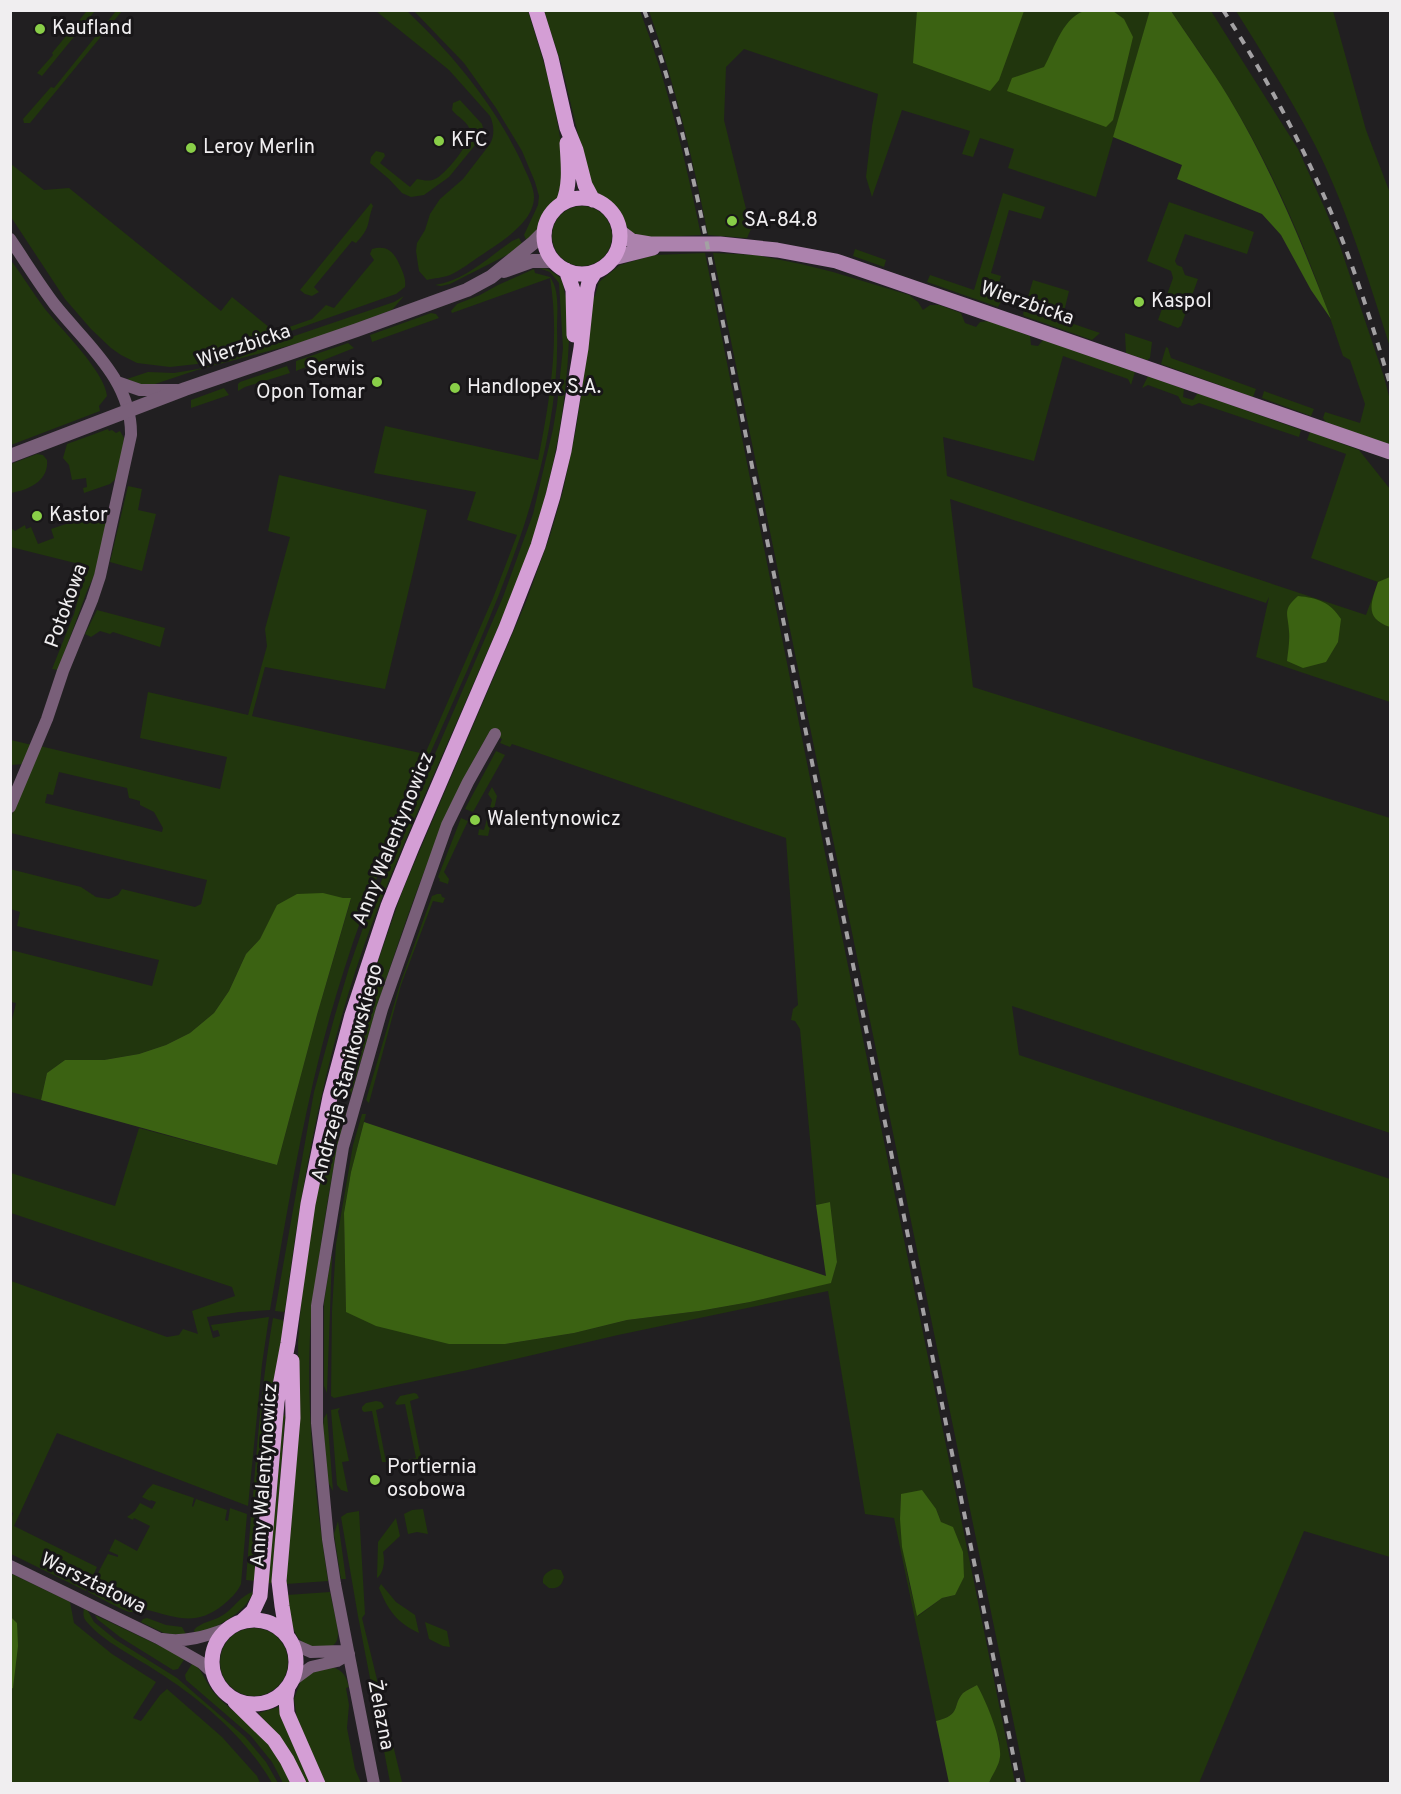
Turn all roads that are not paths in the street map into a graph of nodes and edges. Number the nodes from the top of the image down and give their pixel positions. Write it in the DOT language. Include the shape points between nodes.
graph roads {
  1 [pos="536,10"];
  2 [pos="567,128"];
  3 [pos="593,200"];
  4 [pos="563,204"];
  5 [pos="545,231"];
  6 [pos="620,232"];
  7 [pos="10,240"];
  8 [pos="664,245"];
  9 [pos="613,258"];
  10 [pos="560,266"];
  11 [pos="596,272"];
  12 [pos="491,277"];
  13 [pos="117,382"];
  14 [pos="573,389"];
  15 [pos="184,390"];
  16 [pos="129,411"];
  17 [pos="1390,452"];
  18 [pos="10,456"];
  19 [pos="495,734"];
  20 [pos="10,807"];
  21 [pos="292,1316"];
  22 [pos="10,1566"];
  23 [pos="235,1625"];
  24 [pos="158,1638"];
  25 [pos="290,1640"];
  26 [pos="349,1654"];
  27 [pos="214,1674"];
  28 [pos="290,1684"];
  29 [pos="231,1697"];
  30 [pos="299,1784"];
  31 [pos="318,1784"];
  32 [pos="374,1784"];
  1 -- 2 [label="main road"];
  2 -- 3 [label="main road"];
  2 -- 4 [label="main road" via="568,182"];
  3 -- 4 [label="main road" via="576,199"];
  3 -- 6 [label="main road" via="611,212"];
  4 -- 5 [label="main road" via="549,217"];
  5 -- 10 [label="main road" via="546,249"];
  5 -- 12 [label="street, Wierzbicka"];
  6 -- 8 [label="main road, Wierzbicka" via="632,241"];
  6 -- 9 [label="main road"];
  7 -- 13 [label="street"];
  8 -- 9 [label="main road, Wierzbicka"];
  8 -- 17 [label="main road, Wierzbicka" via="752,247 836,261"];
  9 -- 11 [label="main road"];
  10 -- 11 [label="main road" via="578,274"];
  10 -- 12 [label="street, Wierzbicka" via="532,261"];
  10 -- 14 [label="main road, Anny Walentynowicz" via="572,284"];
  11 -- 14 [label="main road, Anny Walentynowicz" via="587,291"];
  12 -- 15 [label="street, Wierzbicka" via="467,290"];
  13 -- 15 [label="street" via="140,390"];
  13 -- 16 [label="street"];
  14 -- 21 [label="main road, Anny Walentynowicz" via="556,484 530,570 399,879 352,1015 315,1163"];
  15 -- 16 [label="street, Wierzbicka"];
  16 -- 18 [label="street, Wierzbicka"];
  16 -- 20 [label="street, Potokowa" via="131,435 100,576"];
  19 -- 26 [label="street, Andrzeja Stanikowskiego" via="447,825 382,1009 343,1147 319,1287 319,1454 331,1561"];
  21 -- 23 [label="main road, Anny Walentynowicz" via="275,1416 260,1596 253,1611"];
  21 -- 25 [label="main road, Anny Walentynowicz" via="293,1418 279,1581"];
  22 -- 24 [label="street, Warsztatowa"];
  23 -- 24 [label="street, Warsztatowa" via="192,1639"];
  23 -- 25 [label="main road" via="252,1620 269,1622"];
  23 -- 27 [label="main road" via="220,1636 215,1646"];
  24 -- 27 [label="street, Warsztatowa"];
  25 -- 26 [label="street" via="317,1653"];
  25 -- 28 [label="main road" via="296,1663"];
  26 -- 28 [label="street" via="311,1667"];
  26 -- 32 [label="street, Żelazna"];
  27 -- 29 [label="main road"];
  28 -- 29 [label="main road" via="278,1697 265,1703 251,1704"];
  28 -- 31 [label="main road" via="287,1713"];
  29 -- 30 [label="main road" via="274,1740"];
}
